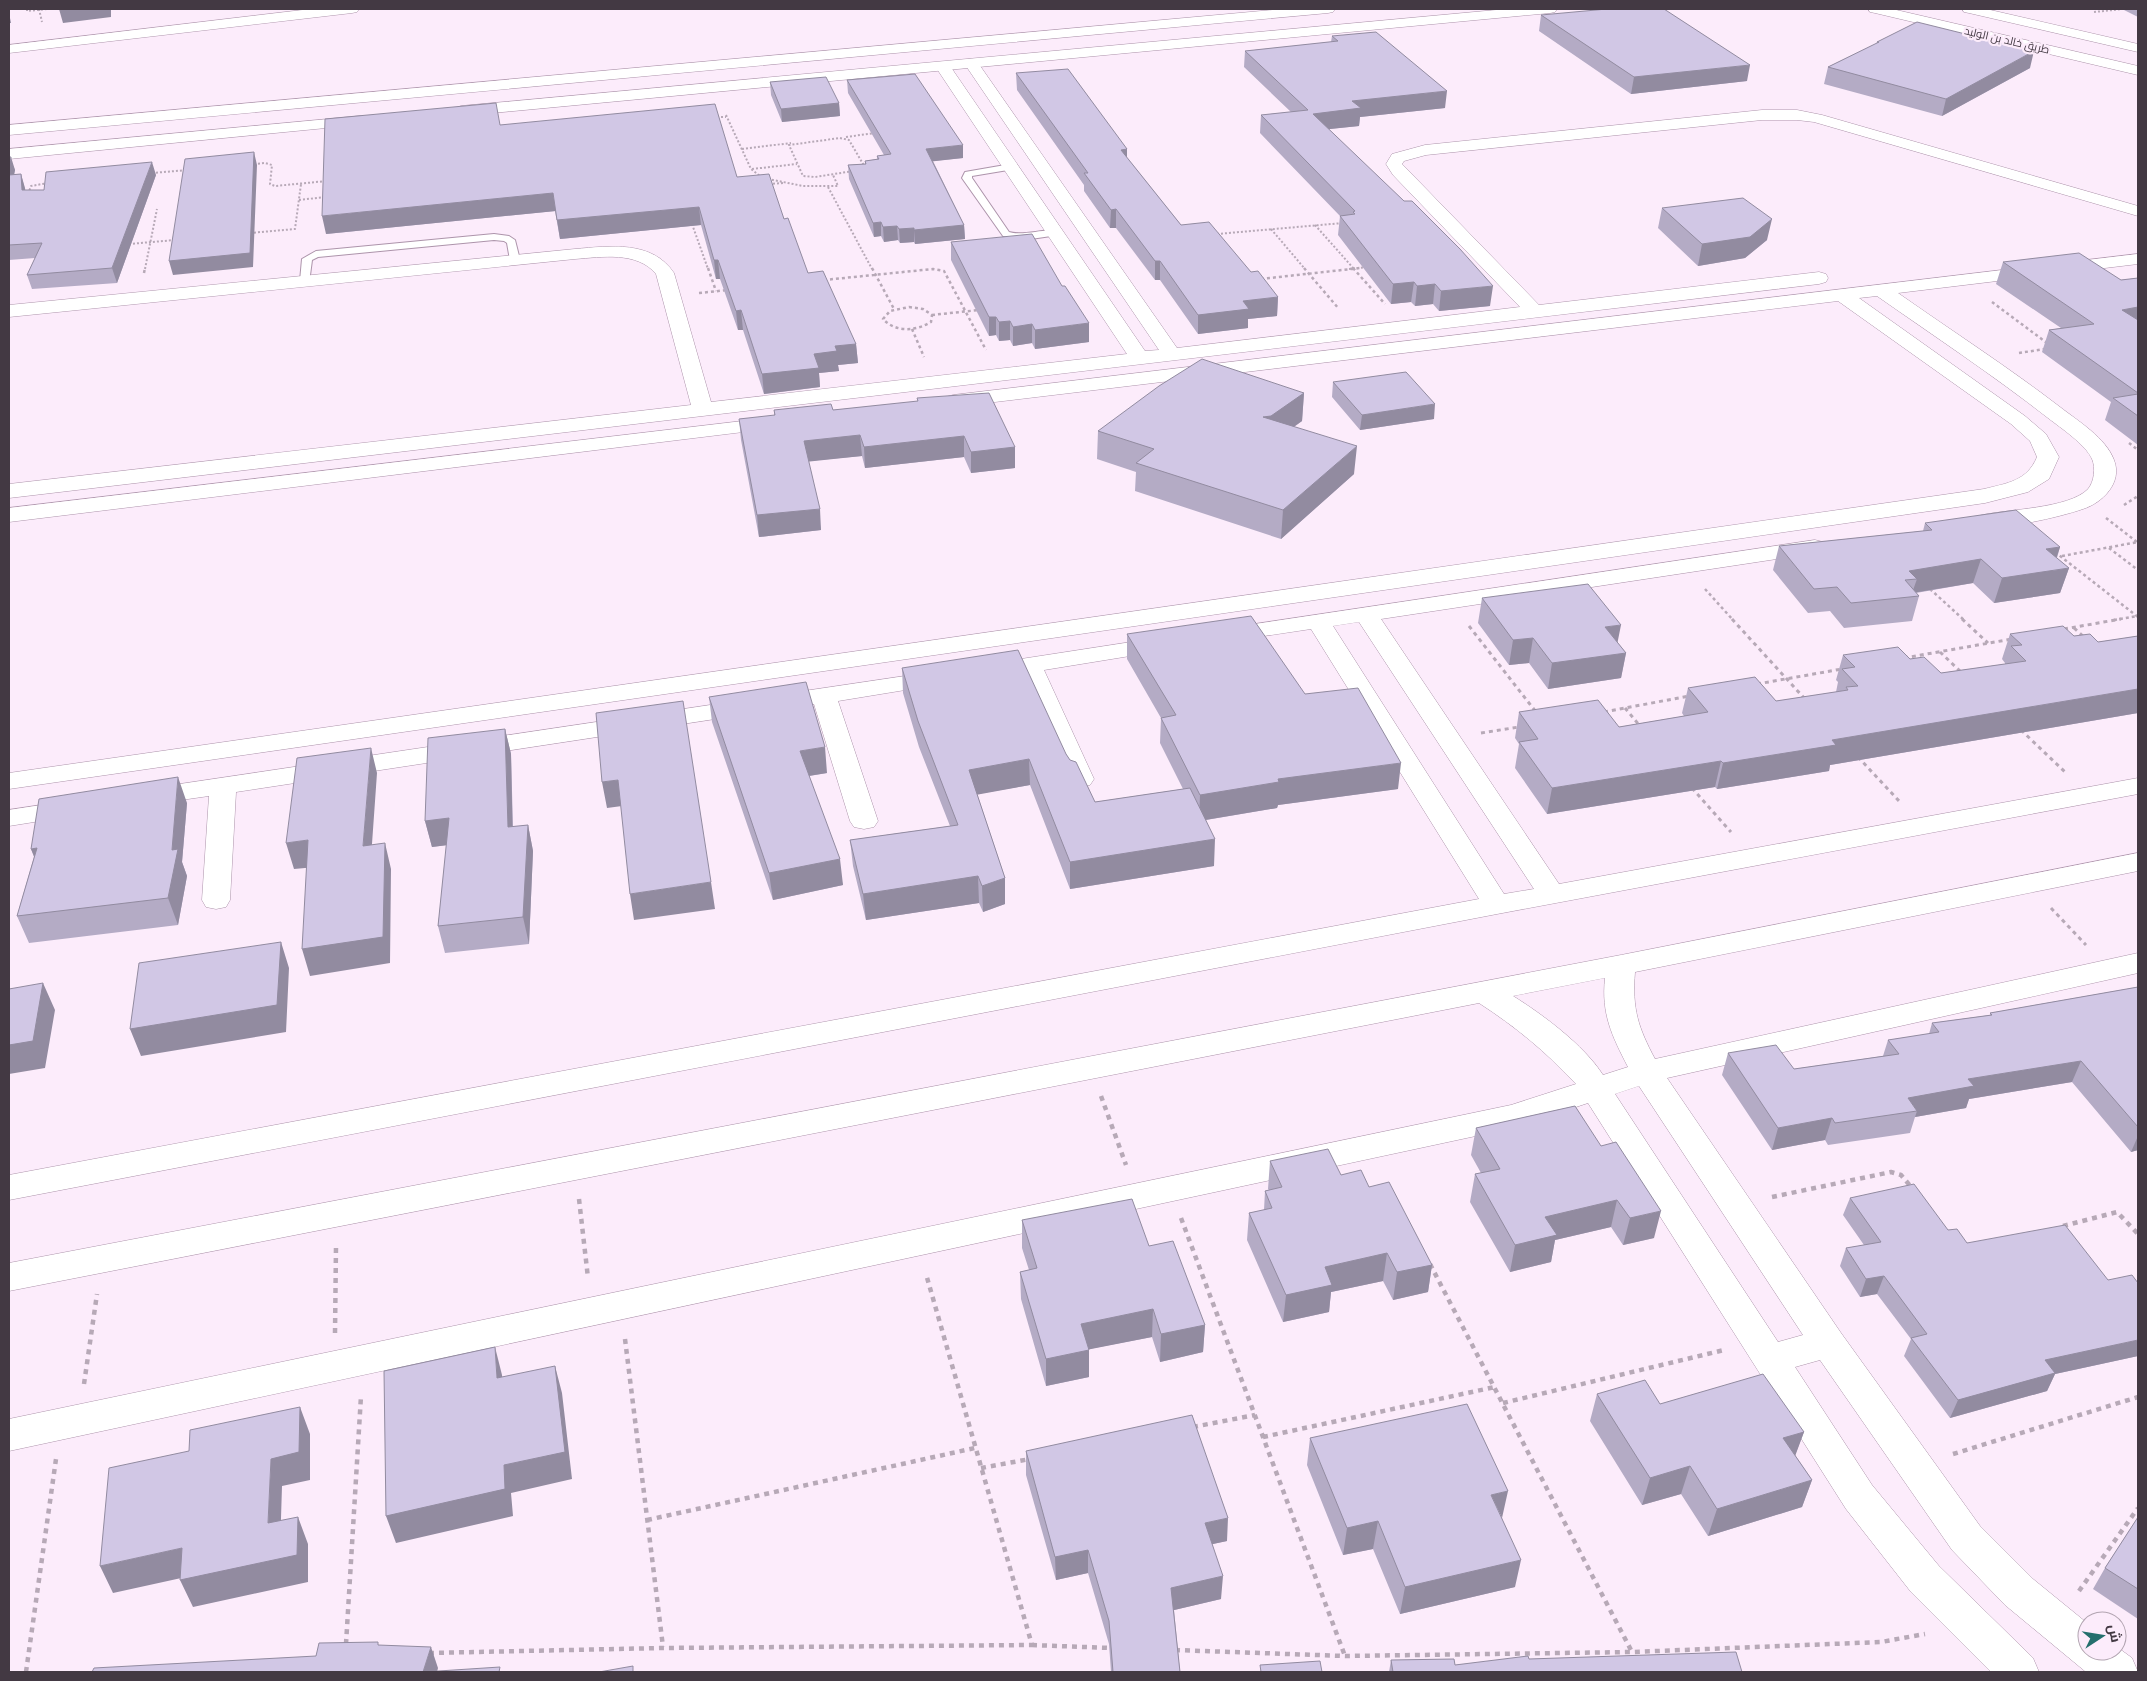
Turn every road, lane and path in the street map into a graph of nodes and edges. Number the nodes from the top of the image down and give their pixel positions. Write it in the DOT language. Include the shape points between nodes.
graph roads {
  1 [pos="27,9"];
  2 [pos="48,9"];
  3 [pos="336,9"];
  4 [pos="352,9"];
  5 [pos="1328,9"];
  6 [pos="1389,9"];
  7 [pos="1550,9"];
  8 [pos="1878,9"];
  9 [pos="1969,9"];
  10 [pos="1347,15"];
  11 [pos="1434,20"];
  12 [pos="2135,46"];
  13 [pos="9,49"];
  14 [pos="971,63"];
  15 [pos="943,66"];
  16 [pos="2138,71"];
  17 [pos="712,88"];
  18 [pos="286,105"];
  19 [pos="190,113"];
  20 [pos="445,113"];
  21 [pos="726,117"];
  22 [pos="716,118"];
  23 [pos="376,119"];
  24 [pos="277,128"];
  25 [pos="9,130"];
  26 [pos="878,133"];
  27 [pos="196,136"];
  28 [pos="840,138"];
  29 [pos="792,143"];
  30 [pos="742,149"];
  31 [pos="9,154"];
  32 [pos="251,164"];
  33 [pos="797,164"];
  34 [pos="1011,168"];
  35 [pos="752,169"];
  36 [pos="193,170"];
  37 [pos="146,174"];
  38 [pos="832,175"];
  39 [pos="330,181"];
  40 [pos="50,183"];
  41 [pos="783,183"];
  42 [pos="301,184"];
  43 [pos="764,185"];
  44 [pos="828,187"];
  45 [pos="328,197"];
  46 [pos="299,200"];
  47 [pos="26,201"];
  48 [pos="157,210"];
  49 [pos="2138,211"];
  50 [pos="691,220"];
  51 [pos="1344,222"];
  52 [pos="1315,225"];
  53 [pos="1271,229"];
  54 [pos="1055,232"];
  55 [pos="248,233"];
  56 [pos="1213,234"];
  57 [pos="180,239"];
  58 [pos="150,242"];
  59 [pos="2138,242"];
  60 [pos="121,245"];
  61 [pos="2138,259"];
  62 [pos="515,260"];
  63 [pos="1373,266"];
  64 [pos="1354,268"];
  65 [pos="1309,274"];
  66 [pos="874,275"];
  67 [pos="1253,280"];
  68 [pos="1963,280"];
  69 [pos="305,281"];
  70 [pos="815,281"];
  71 [pos="736,289"];
  72 [pos="1881,290"];
  73 [pos="716,291"];
  74 [pos="1842,295"];
  75 [pos="671,296"];
  76 [pos="139,298"];
  77 [pos="985,309"];
  78 [pos="894,310"];
  79 [pos="9,311"];
  80 [pos="966,311"];
  81 [pos="1534,311"];
  82 [pos="932,315"];
  83 [pos="1406,326"];
  84 [pos="1359,332"];
  85 [pos="2013,354"];
  86 [pos="1172,355"];
  87 [pos="1140,359"];
  88 [pos="999,375"];
  89 [pos="930,404"];
  90 [pos="703,410"];
  91 [pos="792,421"];
  92 [pos="2124,439"];
  93 [pos="2138,450"];
  94 [pos="9,491"];
  95 [pos="2101,514"];
  96 [pos="9,515"];
  97 [pos="2011,517"];
  98 [pos="1962,525"];
  99 [pos="1683,539"];
  100 [pos="2138,542"];
  101 [pos="1835,544"];
  102 [pos="2109,548"];
  103 [pos="2061,556"];
  104 [pos="1708,563"];
  105 [pos="1684,566"];
  106 [pos="2138,570"];
  107 [pos="1925,584"];
  108 [pos="1450,601"];
  109 [pos="1366,614"];
  110 [pos="2138,616"];
  111 [pos="1318,621"];
  112 [pos="2074,628"];
  113 [pos="2055,631"];
  114 [pos="2017,638"];
  115 [pos="2088,640"];
  116 [pos="1988,643"];
  117 [pos="930,648"];
  118 [pos="1940,652"];
  119 [pos="1902,658"];
  120 [pos="1028,665"];
  121 [pos="1844,669"];
  122 [pos="1961,672"];
  123 [pos="958,675"];
  124 [pos="1787,679"];
  125 [pos="1749,686"];
  126 [pos="824,695"];
  127 [pos="1692,696"];
  128 [pos="1807,700"];
  129 [pos="1625,708"];
  130 [pos="1598,713"];
  131 [pos="1538,715"];
  132 [pos="1524,726"];
  133 [pos="2019,727"];
  134 [pos="1644,731"];
  135 [pos="1448,739"];
  136 [pos="1852,750"];
  137 [pos="2059,777"];
  138 [pos="1081,779"];
  139 [pos="9,780"];
  140 [pos="1689,784"];
  141 [pos="223,785"];
  142 [pos="2138,786"];
  143 [pos="1907,799"];
  144 [pos="125,800"];
  145 [pos="1898,800"];
  146 [pos="1889,802"];
  147 [pos="96,804"];
  148 [pos="9,818"];
  149 [pos="864,821"];
  150 [pos="1922,826"];
  151 [pos="1752,858"];
  152 [pos="2138,862"];
  153 [pos="2029,884"];
  154 [pos="1552,895"];
  155 [pos="216,900"];
  156 [pos="1497,905"];
  157 [pos="1621,965"];
  158 [pos="2123,966"];
  159 [pos="1482,991"];
  160 [pos="1091,1067"];
  161 [pos="1646,1072"];
  162 [pos="1596,1089"];
  163 [pos="576,1166"];
  164 [pos="9,1188"];
  165 [pos="1171,1189"];
  166 [pos="1913,1189"];
  167 [pos="1137,1196"];
  168 [pos="1735,1205"];
  169 [pos="336,1213"];
  170 [pos="2058,1227"];
  171 [pos="2138,1234"];
  172 [pos="917,1242"];
  173 [pos="102,1259"];
  174 [pos="1427,1259"];
  175 [pos="9,1277"];
  176 [pos="606,1309"];
  177 [pos="1828,1343"];
  178 [pos="1764,1350"];
  179 [pos="349,1363"];
  180 [pos="1495,1387"];
  181 [pos="2138,1397"];
  182 [pos="1503,1403"];
  183 [pos="1255,1415"];
  184 [pos="69,1422"];
  185 [pos="1186,1428"];
  186 [pos="9,1435"];
  187 [pos="1263,1437"];
  188 [pos="975,1448"];
  189 [pos="1040,1457"];
  190 [pos="1914,1466"];
  191 [pos="981,1468"];
  192 [pos="2138,1508"];
  193 [pos="647,1520"];
  194 [pos="2056,1623"];
  195 [pos="1971,1626"];
  196 [pos="2077,1640"];
  197 [pos="1032,1644"];
  198 [pos="663,1648"];
  199 [pos="1120,1648"];
  200 [pos="1169,1650"];
  201 [pos="1632,1652"];
  202 [pos="424,1653"];
  203 [pos="345,1655"];
  204 [pos="1345,1656"];
  205 [pos="2103,1661"];
  206 [pos="26,1672"];
  207 [pos="2019,1672"];
  208 [pos="2118,1672"];
  1 -- 2 [label="path" via="27,12"];
  3 -- 4 [label="street"];
  3 -- 13 [label="street"];
  5 -- 18 [label="street"];
  6 -- 11 [label="street" via="1401,15"];
  7 -- 11 [label="street"];
  8 -- 16 [label="street, طريق خالد بن الوليد"];
  9 -- 12 [label="street, طريق خالد بن الوليد"];
  10 -- 11 [label="street"];
  10 -- 14 [label="street"];
  14 -- 15 [label="street"];
  14 -- 86 [label="street"];
  15 -- 17 [label="street"];
  15 -- 34 [label="street"];
  17 -- 20 [label="street"];
  17 -- 21 [label="path"];
  18 -- 19 [label="street"];
  18 -- 24 [label="street" via="266,115 264,120"];
  19 -- 25 [label="street"];
  19 -- 27 [label="street" via="205,115 214,119 216,124 210,131"];
  21 -- 22 [label="path"];
  21 -- 30 [label="path"];
  23 -- 24 [label="street"];
  24 -- 27 [label="street"];
  26 -- 28 [label="path"];
  27 -- 31 [label="street"];
  28 -- 29 [label="path"];
  28 -- 38 [label="path" via="849,140 866,170"];
  29 -- 30 [label="path"];
  29 -- 33 [label="path" via="788,146"];
  30 -- 35 [label="path"];
  32 -- 42 [label="path" via="272,165 272,185"];
  33 -- 35 [label="path"];
  33 -- 38 [label="path" via="805,176"];
  34 -- 54 [label="street"];
  34 -- 54 [label="lane" via="977,172 968,174 966,178 1006,234 1026,237"];
  35 -- 41 [label="path" via="755,174"];
  36 -- 37 [label="path"];
  38 -- 44 [label="path" via="838,186"];
  39 -- 42 [label="path"];
  40 -- 47 [label="path" via="30,186"];
  41 -- 43 [label="path"];
  41 -- 44 [label="path" via="804,188"];
  42 -- 46 [label="path"];
  44 -- 66 [label="path"];
  45 -- 46 [label="path"];
  46 -- 55 [label="path" via="294,229"];
  48 -- 58 [label="path"];
  49 -- 81 [label="street" via="1798,115 1762,115 1425,150 1398,158 1394,164 1399,171"];
  50 -- 73 [label="path"];
  51 -- 52 [label="path"];
  52 -- 53 [label="path"];
  52 -- 64 [label="path"];
  53 -- 56 [label="path"];
  53 -- 65 [label="path"];
  54 -- 87 [label="street"];
  57 -- 58 [label="path"];
  58 -- 60 [label="path"];
  58 -- 76 [label="path"];
  59 -- 81 [label="street"];
  61 -- 68 [label="street"];
  62 -- 69 [label="street"];
  62 -- 69 [label="lane" via="512,242 494,237 316,254 307,259"];
  62 -- 75 [label="street" via="606,251 634,254 655,262 664,273"];
  63 -- 64 [label="path"];
  64 -- 65 [label="path"];
  64 -- 83 [label="path"];
  65 -- 67 [label="path"];
  65 -- 84 [label="path"];
  66 -- 70 [label="path"];
  66 -- 78 [label="path"];
  66 -- 80 [label="path" via="944,271"];
  68 -- 72 [label="street"];
  68 -- 85 [label="path" via="2049,345 2047,349"];
  69 -- 76 [label="street"];
  71 -- 73 [label="path"];
  72 -- 74 [label="street"];
  72 -- 97 [label="street" via="2056,414 2087,438 2103,458 2105,479 2094,495 2059,509"];
  73 -- 75 [label="path"];
  74 -- 89 [label="street"];
  74 -- 99 [label="street" via="2039,438 2048,457 2041,474 2020,487 1985,496"];
  75 -- 90 [label="street"];
  76 -- 79 [label="street"];
  77 -- 80 [label="path"];
  78 -- 82 [label="path" via="917,308"];
  78 -- 82 [label="path" via="883,319 895,328 920,328 931,322"];
  80 -- 82 [label="path"];
  80 -- 88 [label="path"];
  81 -- 83 [label="street"];
  83 -- 84 [label="street"];
  84 -- 86 [label="street"];
  86 -- 87 [label="street"];
  87 -- 88 [label="street"];
  88 -- 90 [label="street"];
  90 -- 94 [label="street"];
  91 -- 96 [label="street"];
  92 -- 93 [label="path"];
  95 -- 100 [label="path"];
  97 -- 98 [label="street"];
  97 -- 103 [label="path"];
  99 -- 104 [label="street"];
  99 -- 117 [label="street"];
  100 -- 102 [label="path"];
  101 -- 104 [label="street"];
  102 -- 103 [label="path"];
  102 -- 106 [label="path"];
  103 -- 110 [label="path"];
  104 -- 105 [label="street"];
  105 -- 108 [label="street"];
  105 -- 124 [label="path"];
  107 -- 116 [label="path"];
  108 -- 109 [label="street"];
  108 -- 131 [label="path"];
  109 -- 111 [label="street"];
  109 -- 135 [label="street"];
  110 -- 112 [label="path"];
  111 -- 120 [label="street"];
  111 -- 156 [label="street"];
  112 -- 113 [label="path"];
  112 -- 115 [label="path"];
  114 -- 116 [label="path"];
  116 -- 118 [label="path"];
  117 -- 123 [label="street"];
  117 -- 139 [label="street"];
  118 -- 119 [label="path"];
  118 -- 122 [label="path"];
  120 -- 123 [label="street"];
  120 -- 138 [label="street"];
  121 -- 124 [label="path"];
  123 -- 126 [label="street"];
  124 -- 125 [label="path"];
  124 -- 128 [label="path"];
  126 -- 141 [label="street"];
  126 -- 149 [label="street"];
  127 -- 129 [label="path"];
  129 -- 130 [label="path"];
  129 -- 134 [label="path"];
  132 -- 135 [label="path"];
  133 -- 137 [label="path" via="2069,776"];
  135 -- 154 [label="street"];
  136 -- 145 [label="path"];
  140 -- 151 [label="path"];
  141 -- 144 [label="street"];
  141 -- 155 [label="street"];
  142 -- 150 [label="street"];
  143 -- 145 [label="path"];
  145 -- 146 [label="path"];
  145 -- 150 [label="path"];
  147 -- 148 [label="street"];
  150 -- 151 [label="street"];
  151 -- 154 [label="street"];
  152 -- 153 [label="street"];
  153 -- 157 [label="street"];
  153 -- 158 [label="path"];
  154 -- 156 [label="street"];
  156 -- 164 [label="street"];
  157 -- 159 [label="street"];
  157 -- 161 [label="street" via="1618,997 1625,1032"];
  158 -- 161 [label="street"];
  159 -- 160 [label="street"];
  159 -- 162 [label="street" via="1522,1016 1557,1045"];
  160 -- 163 [label="street"];
  160 -- 167 [label="path"];
  161 -- 162 [label="street"];
  161 -- 168 [label="street"];
  162 -- 165 [label="street" via="1513,1116"];
  162 -- 178 [label="street"];
  163 -- 169 [label="street"];
  163 -- 176 [label="path"];
  165 -- 167 [label="street"];
  165 -- 183 [label="path"];
  166 -- 168 [label="path" via="1901,1175 1891,1172"];
  167 -- 172 [label="street"];
  168 -- 177 [label="street"];
  169 -- 173 [label="street"];
  169 -- 179 [label="path"];
  170 -- 171 [label="path" via="2117,1212"];
  172 -- 176 [label="street"];
  172 -- 188 [label="path"];
  173 -- 175 [label="street"];
  173 -- 184 [label="path"];
  174 -- 180 [label="path"];
  176 -- 179 [label="street"];
  176 -- 193 [label="path"];
  177 -- 178 [label="street"];
  177 -- 190 [label="street"];
  178 -- 182 [label="path"];
  178 -- 195 [label="street" via="1859,1497 1925,1579"];
  179 -- 184 [label="street"];
  179 -- 203 [label="path"];
  180 -- 182 [label="path"];
  180 -- 187 [label="path"];
  181 -- 190 [label="path"];
  182 -- 201 [label="path"];
  183 -- 185 [label="path"];
  183 -- 187 [label="path"];
  184 -- 186 [label="street"];
  184 -- 206 [label="path"];
  187 -- 204 [label="path"];
  188 -- 191 [label="path"];
  188 -- 193 [label="path"];
  189 -- 191 [label="path"];
  190 -- 194 [label="street" via="1966,1538"];
  191 -- 197 [label="path"];
  192 -- 194 [label="path"];
  193 -- 198 [label="path"];
  194 -- 196 [label="street"];
  195 -- 201 [label="path" via="1881,1642"];
  195 -- 207 [label="street"];
  197 -- 198 [label="path"];
  197 -- 199 [label="path"];
  198 -- 202 [label="path"];
  200 -- 204 [label="path"];
  201 -- 204 [label="path"];
  205 -- 208 [label="street"];
}
